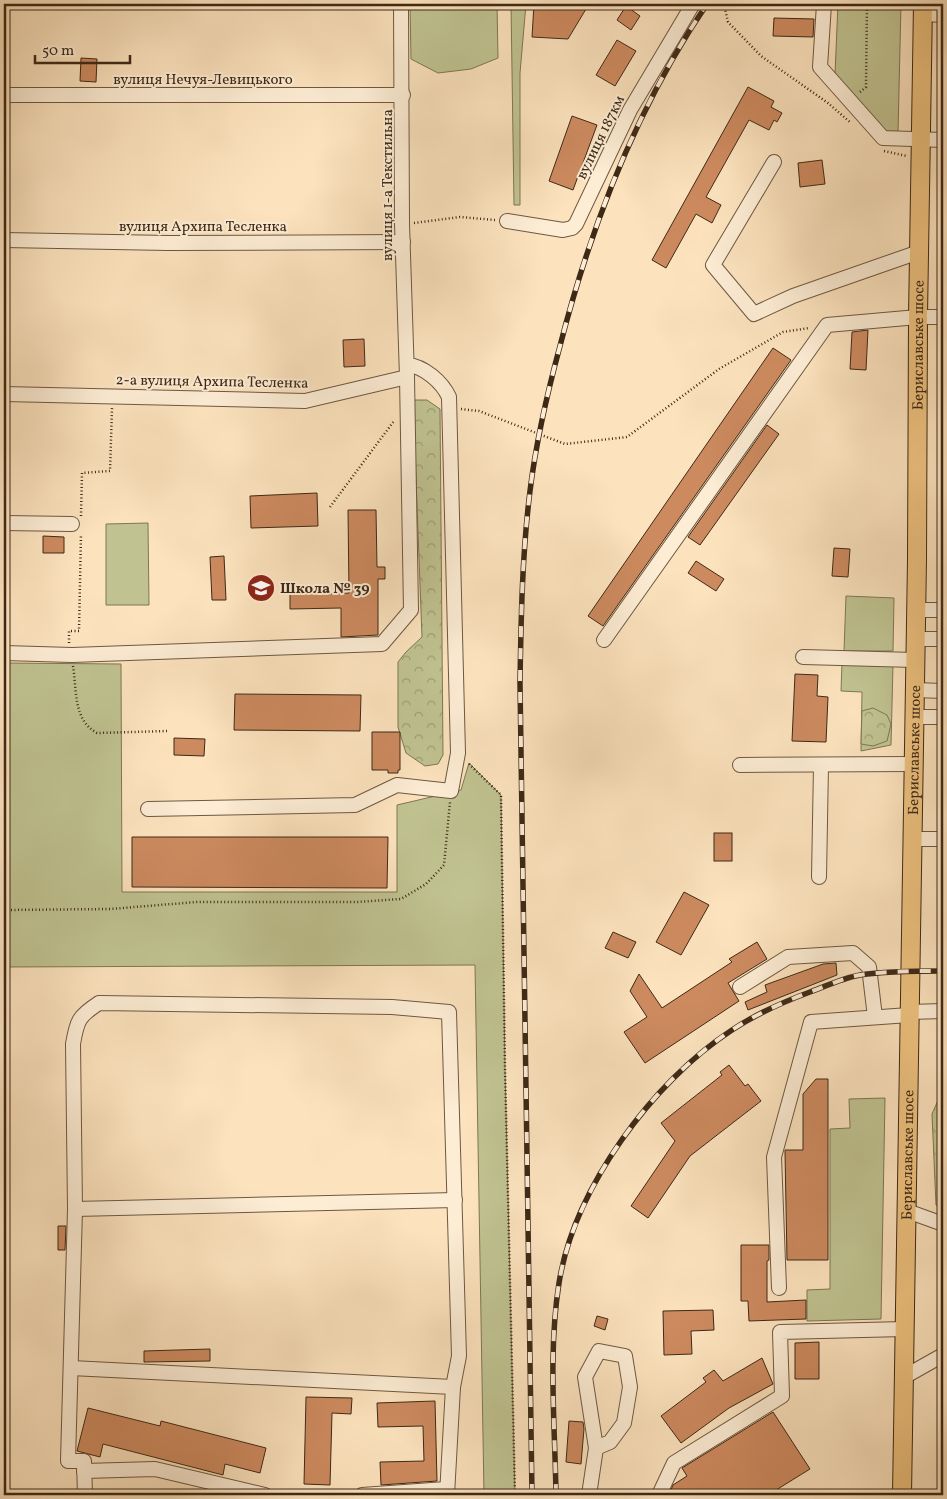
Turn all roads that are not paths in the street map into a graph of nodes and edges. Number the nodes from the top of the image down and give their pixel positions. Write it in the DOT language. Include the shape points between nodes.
graph roads {
  1 [pos="401,4"];
  2 [pos="693,4"];
  3 [pos="824,4"];
  4 [pos="923,9"];
  5 [pos="943,14"];
  6 [pos="4,95"];
  7 [pos="402,95"];
  8 [pos="922,140"];
  9 [pos="943,140"];
  10 [pos="774,162"];
  11 [pos="506,221"];
  12 [pos="4,240"];
  13 [pos="403,242"];
  14 [pos="919,252"];
  15 [pos="918,317"];
  16 [pos="943,318"];
  17 [pos="407,371"];
  18 [pos="4,394"];
  19 [pos="4,523"];
  20 [pos="78,526"];
  21 [pos="916,610"];
  22 [pos="943,610"];
  23 [pos="916,639"];
  24 [pos="943,639"];
  25 [pos="604,640"];
  26 [pos="4,653"];
  27 [pos="803,657"];
  28 [pos="915,660"];
  29 [pos="915,690"];
  30 [pos="943,691"];
  31 [pos="914,717"];
  32 [pos="943,717"];
  33 [pos="914,764"];
  34 [pos="821,765"];
  35 [pos="740,766"];
  36 [pos="148,809"];
  37 [pos="913,839"];
  38 [pos="943,839"];
  39 [pos="819,877"];
  40 [pos="740,987"];
  41 [pos="943,1011"];
  42 [pos="909,1013"];
  43 [pos="875,1017"];
  44 [pos="455,1200"];
  45 [pos="75,1209"];
  46 [pos="907,1211"];
  47 [pos="943,1224"];
  48 [pos="779,1288"];
  49 [pos="905,1329"];
  50 [pos="943,1355"];
  51 [pos="71,1368"];
  52 [pos="904,1377"];
  53 [pos="453,1387"];
  54 [pos="596,1448"];
  55 [pos="84,1471"];
  56 [pos="447,1492"];
  57 [pos="85,1495"];
  58 [pos="265,1495"];
  59 [pos="362,1495"];
  60 [pos="588,1495"];
  61 [pos="659,1495"];
  62 [pos="902,1495"];
  1 -- 7 [label="street, вулиця 1-а Текстильна"];
  2 -- 11 [label="street, вулиця 187км" via="630,110 576,224 563,230"];
  3 -- 8 [label="street" via="820,67 884,138"];
  4 -- 5 [label="street"];
  4 -- 8 [label="main road, Бериславське шосе"];
  6 -- 7 [label="street, вулиця Нечуя-Левицького"];
  7 -- 13 [label="street, вулиця 1-а Текстильна"];
  8 -- 9 [label="street"];
  8 -- 14 [label="main road, Бериславське шосе"];
  10 -- 14 [label="street" via="713,265 754,314 793,296"];
  12 -- 13 [label="street, вулиця Архипа Тесленка"];
  13 -- 17 [label="street, вулиця 1-а Текстильна"];
  14 -- 15 [label="main road, Бериславське шосе"];
  15 -- 16 [label="street"];
  15 -- 21 [label="main road, Бериславське шосе"];
  15 -- 25 [label="street" via="827,325"];
  17 -- 18 [label="street, 2-а вулиця Архипа Тесленка" via="305,401"];
  17 -- 26 [label="street, вулиця 1-а Текстильна" via="411,610 382,644 72,655"];
  17 -- 36 [label="street" via="417,367 429,374 449,397 458,753 451,791 397,785 355,806"];
  19 -- 20 [label="street"];
  21 -- 22 [label="street"];
  21 -- 23 [label="main road, Бериславське шосе"];
  23 -- 24 [label="street"];
  23 -- 28 [label="main road, Бериславське шосе"];
  27 -- 28 [label="street"];
  28 -- 29 [label="main road, Бериславське шосе"];
  29 -- 30 [label="street"];
  29 -- 31 [label="main road, Бериславське шосе"];
  31 -- 32 [label="street"];
  31 -- 33 [label="main road, Бериславське шосе"];
  33 -- 34 [label="street"];
  33 -- 37 [label="main road, Бериславське шосе"];
  34 -- 35 [label="street"];
  34 -- 39 [label="street"];
  37 -- 38 [label="street"];
  37 -- 42 [label="main road, Бериславське шосе"];
  40 -- 43 [label="street" via="788,957 853,953 869,967"];
  41 -- 42 [label="street"];
  42 -- 43 [label="street"];
  42 -- 46 [label="main road, Бериславське шосе"];
  43 -- 48 [label="street" via="811,1022 774,1157"];
  44 -- 45 [label="street"];
  44 -- 45 [label="street" via="449,1012 392,1007 99,1003 79,1018 73,1044"];
  44 -- 53 [label="street" via="459,1356"];
  45 -- 51 [label="street"];
  46 -- 47 [label="street"];
  46 -- 49 [label="main road, Бериславське шосе"];
  49 -- 52 [label="main road, Бериславське шосе"];
  49 -- 61 [label="street" via="780,1332 782,1396 674,1463"];
  50 -- 52 [label="street"];
  51 -- 53 [label="street"];
  51 -- 55 [label="street" via="68,1461 84,1461"];
  52 -- 62 [label="main road, Бериславське шосе"];
  53 -- 56 [label="street"];
  54 -- 54 [label="street" via="585,1378 599,1351 624,1356 630,1387 624,1423 610,1442"];
  54 -- 60 [label="street"];
  55 -- 57 [label="street"];
  55 -- 58 [label="street" via="155,1469"];
  56 -- 59 [label="street"];
}
